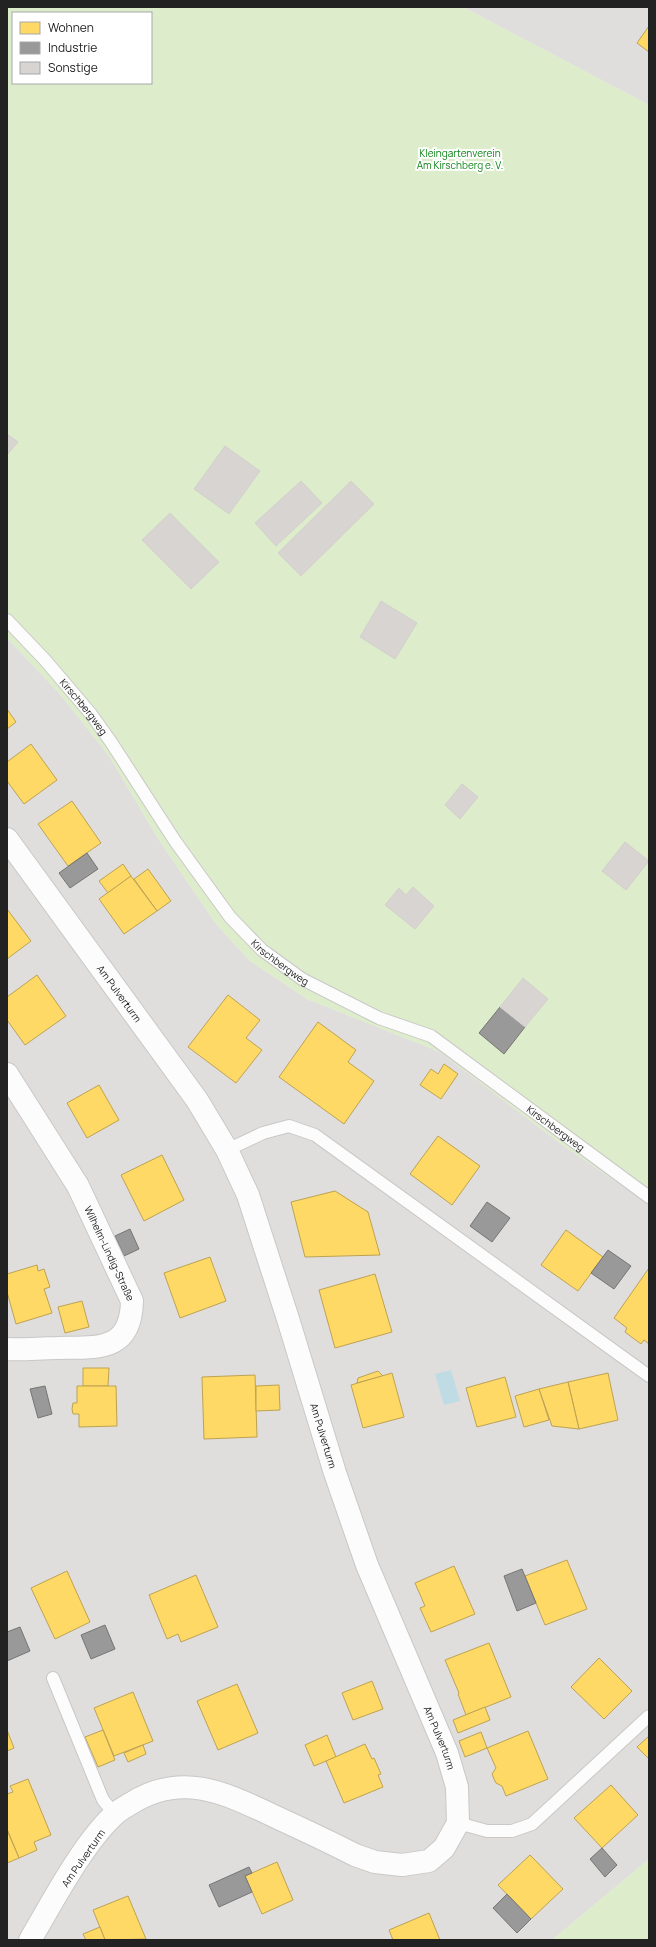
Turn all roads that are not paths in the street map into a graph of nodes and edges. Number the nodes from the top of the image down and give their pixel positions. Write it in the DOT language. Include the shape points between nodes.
graph roads {
  1 [pos="7,620"];
  2 [pos="7,839"];
  3 [pos="7,1074"];
  4 [pos="228,1150"];
  5 [pos="649,1197"];
  6 [pos="7,1349"];
  7 [pos="649,1376"];
  8 [pos="53,1678"];
  9 [pos="649,1716"];
  10 [pos="115,1814"];
  11 [pos="458,1823"];
  12 [pos="30,1940"];
  1 -- 5 [label="lane, Kirschbergweg" via="91,714 175,841 230,918 262,950 302,979 358,1008 430,1036"];
  2 -- 4 [label="street, Am Pulverturm" via="197,1100"];
  3 -- 6 [label="street, Wilhelm-Lindig-Straße" via="78,1186 132,1301 132,1317 115,1341 100,1347"];
  4 -- 7 [label="lane" via="263,1133 289,1126 315,1135"];
  4 -- 11 [label="street, Am Pulverturm" via="248,1196 335,1474 367,1565 447,1753 457,1787"];
  8 -- 10 [label="lane" via="103,1800"];
  9 -- 11 [label="lane" via="532,1824 512,1832 487,1831"];
  10 -- 11 [label="street, Am Pulverturm" via="162,1788 192,1787 210,1790 230,1796 355,1855 375,1862 402,1865 429,1861 444,1848"];
  10 -- 12 [label="street, Am Pulverturm" via="77,1862"];
}
